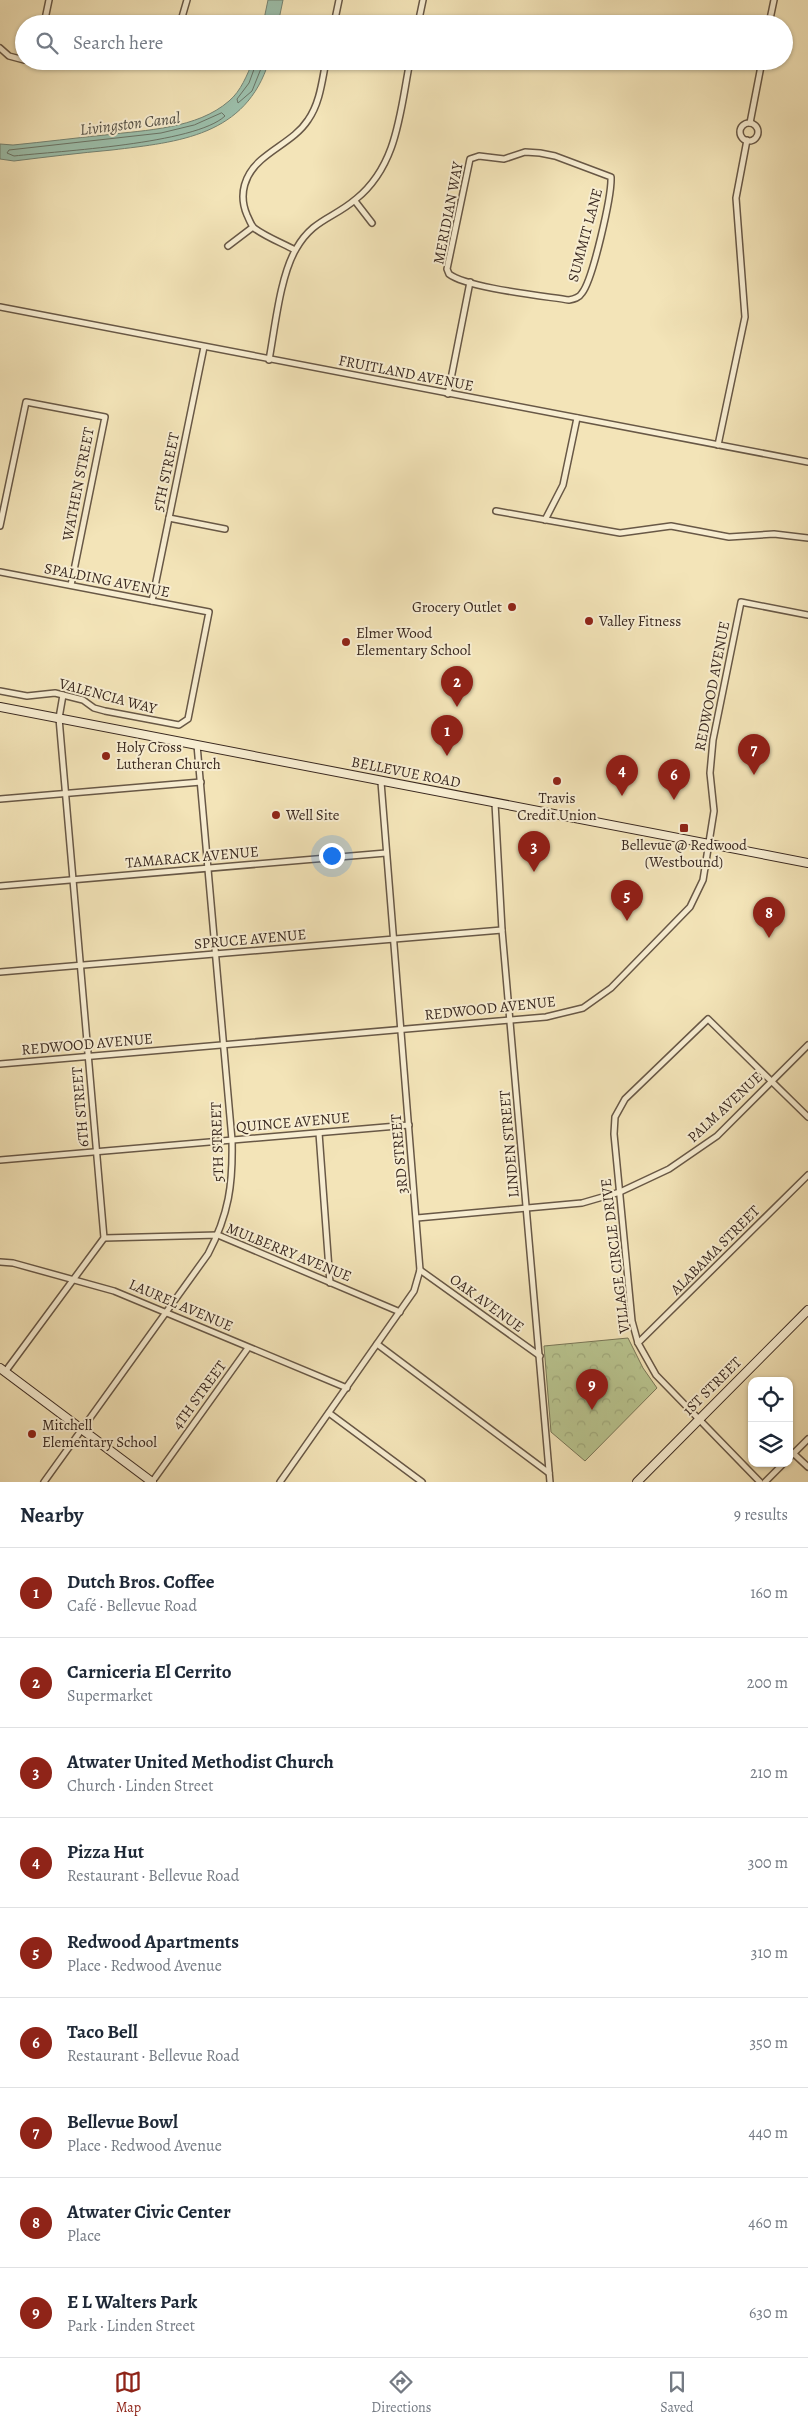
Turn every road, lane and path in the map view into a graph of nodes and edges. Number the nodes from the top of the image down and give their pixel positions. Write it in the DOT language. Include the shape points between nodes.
graph roads {
  1 [pos="49,0"];
  2 [pos="187,0"];
  3 [pos="339,0"];
  4 [pos="423,0"];
  5 [pos="774,0"];
  6 [pos="46,15"];
  7 [pos="183,15"];
  8 [pos="336,15"];
  9 [pos="420,15"];
  10 [pos="771,15"];
  11 [pos="0,48"];
  12 [pos="15,58"];
  13 [pos="324,70"];
  14 [pos="408,70"];
  15 [pos="760,70"];
  16 [pos="750,123"];
  17 [pos="747,140"];
  18 [pos="611,177"];
  19 [pos="355,201"];
  20 [pos="372,223"];
  21 [pos="253,227"];
  22 [pos="228,246"];
  23 [pos="295,250"];
  24 [pos="470,282"];
  25 [pos="0,307"];
  26 [pos="204,347"];
  27 [pos="269,360"];
  28 [pos="448,394"];
  29 [pos="577,418"];
  30 [pos="718,445"];
  31 [pos="808,462"];
  32 [pos="496,511"];
  33 [pos="169,518"];
  34 [pos="545,520"];
  35 [pos="0,526"];
  36 [pos="225,529"];
  37 [pos="808,538"];
  38 [pos="0,572"];
  39 [pos="71,585"];
  40 [pos="152,601"];
  41 [pos="808,615"];
  42 [pos="0,691"];
  43 [pos="63,695"];
  44 [pos="0,707"];
  45 [pos="59,718"];
  46 [pos="180,725"];
  47 [pos="197,745"];
  48 [pos="201,782"];
  49 [pos="381,782"];
  50 [pos="65,794"];
  51 [pos="0,799"];
  52 [pos="495,803"];
  53 [pos="709,844"];
  54 [pos="386,853"];
  55 [pos="808,863"];
  56 [pos="208,868"];
  57 [pos="72,879"];
  58 [pos="0,886"];
  59 [pos="502,930"];
  60 [pos="393,939"];
  61 [pos="216,955"];
  62 [pos="80,965"];
  63 [pos="0,972"];
  64 [pos="510,1020"];
  65 [pos="401,1029"];
  66 [pos="224,1045"];
  67 [pos="808,1045"];
  68 [pos="88,1056"];
  69 [pos="0,1064"];
  70 [pos="772,1082"];
  71 [pos="808,1117"];
  72 [pos="409,1125"];
  73 [pos="319,1132"];
  74 [pos="232,1140"];
  75 [pos="96,1152"];
  76 [pos="0,1160"];
  77 [pos="808,1175"];
  78 [pos="620,1192"];
  79 [pos="528,1209"];
  80 [pos="417,1218"];
  81 [pos="218,1235"];
  82 [pos="104,1238"];
  83 [pos="0,1262"];
  84 [pos="420,1270"];
  85 [pos="74,1280"];
  86 [pos="330,1283"];
  87 [pos="808,1310"];
  88 [pos="166,1312"];
  89 [pos="400,1312"];
  90 [pos="638,1343"];
  91 [pos="377,1344"];
  92 [pos="248,1348"];
  93 [pos="540,1356"];
  94 [pos="2,1370"];
  95 [pos="347,1388"];
  96 [pos="329,1413"];
  97 [pos="698,1420"];
  98 [pos="82,1429"];
  99 [pos="808,1439"];
  100 [pos="793,1453"];
  101 [pos="793,1456"];
  102 [pos="780,1467"];
  103 [pos="808,1467"];
  104 [pos="549,1473"];
  105 [pos="283,1481"];
  106 [pos="44,1482"];
  107 [pos="152,1482"];
  108 [pos="422,1482"];
  109 [pos="550,1482"];
  110 [pos="636,1482"];
  111 [pos="760,1482"];
  112 [pos="765,1482"];
  1 -- 6 [label="street"];
  2 -- 7 [label="street"];
  3 -- 8 [label="street"];
  4 -- 9 [label="street"];
  5 -- 10 [label="street"];
  11 -- 12 [label="street"];
  13 -- 21 [label="street" via="316,104 308,120 299,131 261,160 244,182 245,210"];
  14 -- 19 [label="street" via="387,162 373,184"];
  15 -- 16 [label="street"];
  16 -- 17 [label="street" via="744,124 740,130 741,136"];
  16 -- 17 [label="street" via="758,132 753,140"];
  17 -- 30 [label="street" via="736,198 745,317"];
  18 -- 24 [label="street, SUMMIT LANE" via="596,254 583,293 578,298 569,300"];
  18 -- 24 [label="street, MERIDIAN WAY" via="540,152 525,152 504,159 472,157 449,260 449,274"];
  19 -- 20 [label="street"];
  19 -- 23 [label="street" via="318,222"];
  21 -- 22 [label="street"];
  21 -- 23 [label="street"];
  23 -- 27 [label="street"];
  24 -- 28 [label="street"];
  25 -- 26 [label="street, FRUITLAND AVENUE"];
  26 -- 27 [label="street, FRUITLAND AVENUE"];
  26 -- 33 [label="street, 5TH STREET"];
  27 -- 28 [label="street, FRUITLAND AVENUE"];
  28 -- 29 [label="street, FRUITLAND AVENUE"];
  29 -- 30 [label="street, FRUITLAND AVENUE"];
  29 -- 34 [label="street" via="563,485"];
  30 -- 31 [label="street, FRUITLAND AVENUE"];
  32 -- 34 [label="street"];
  33 -- 36 [label="street"];
  33 -- 40 [label="street, 5TH STREET"];
  34 -- 37 [label="street" via="620,533 671,526 729,537 774,534"];
  35 -- 39 [label="street, WATHEN STREET" via="26,402 105,417"];
  38 -- 39 [label="street, SPALDING AVENUE"];
  39 -- 40 [label="street, SPALDING AVENUE"];
  40 -- 46 [label="street, SPALDING AVENUE" via="209,612 188,719"];
  41 -- 53 [label="street, REDWOOD AVENUE" via="741,602 713,740 710,774 714,811"];
  42 -- 43 [label="street, VALENCIA WAY" via="27,696"];
  43 -- 45 [label="street, 6TH STREET"];
  43 -- 46 [label="street, VALENCIA WAY" via="83,700 105,712"];
  44 -- 45 [label="main road, BELLEVUE ROAD"];
  45 -- 47 [label="main road, BELLEVUE ROAD"];
  45 -- 50 [label="street, 6TH STREET"];
  47 -- 48 [label="street, 5TH STREET"];
  47 -- 49 [label="main road, BELLEVUE ROAD"];
  48 -- 50 [label="street"];
  48 -- 56 [label="street, 5TH STREET"];
  49 -- 52 [label="main road, BELLEVUE ROAD"];
  49 -- 54 [label="street, 3RD STREET"];
  50 -- 51 [label="street"];
  50 -- 57 [label="street, 6TH STREET"];
  52 -- 53 [label="main road, BELLEVUE ROAD"];
  52 -- 59 [label="street, LINDEN STREET"];
  53 -- 55 [label="main road, BELLEVUE ROAD"];
  53 -- 64 [label="street, REDWOOD AVENUE" via="703,880 690,907 611,988 583,1008 546,1017"];
  54 -- 56 [label="street, TAMARACK AVENUE"];
  54 -- 60 [label="street, 3RD STREET"];
  56 -- 57 [label="street, TAMARACK AVENUE"];
  56 -- 61 [label="street, 5TH STREET"];
  57 -- 58 [label="street, TAMARACK AVENUE"];
  57 -- 62 [label="street, 6TH STREET"];
  59 -- 60 [label="street, SPRUCE AVENUE"];
  59 -- 64 [label="street, LINDEN STREET"];
  60 -- 61 [label="street, SPRUCE AVENUE"];
  60 -- 65 [label="street, 3RD STREET"];
  61 -- 62 [label="street, SPRUCE AVENUE"];
  61 -- 66 [label="street, 5TH STREET"];
  62 -- 63 [label="street, SPRUCE AVENUE"];
  62 -- 68 [label="street, 6TH STREET"];
  64 -- 65 [label="street, REDWOOD AVENUE"];
  64 -- 79 [label="street, LINDEN STREET"];
  65 -- 66 [label="street, REDWOOD AVENUE"];
  65 -- 72 [label="street, 3RD STREET"];
  66 -- 68 [label="street, REDWOOD AVENUE"];
  66 -- 74 [label="street, 5TH STREET"];
  67 -- 70 [label="street, PALM AVENUE"];
  68 -- 69 [label="street, REDWOOD AVENUE"];
  68 -- 75 [label="street, 6TH STREET"];
  70 -- 71 [label="street"];
  70 -- 78 [label="street, PALM AVENUE" via="693,1154"];
  70 -- 78 [label="street, VILLAGE CIRCLE DRIVE" via="708,1019 625,1100 615,1117"];
  72 -- 73 [label="street, QUINCE AVENUE"];
  72 -- 80 [label="street, 3RD STREET"];
  73 -- 74 [label="street, QUINCE AVENUE"];
  73 -- 86 [label="street"];
  74 -- 75 [label="street, QUINCE AVENUE"];
  74 -- 81 [label="street, 5TH STREET" via="230,1198"];
  75 -- 76 [label="street, QUINCE AVENUE"];
  75 -- 82 [label="street, 6TH STREET"];
  77 -- 90 [label="street, ALABAMA STREET"];
  78 -- 79 [label="street, PALM AVENUE" via="582,1203"];
  78 -- 90 [label="street, VILLAGE CIRCLE DRIVE" via="632,1320"];
  79 -- 80 [label="street, PALM AVENUE"];
  79 -- 93 [label="street, LINDEN STREET"];
  80 -- 84 [label="street, 3RD STREET"];
  81 -- 82 [label="street, MULBERRY AVENUE"];
  81 -- 86 [label="street, MULBERRY AVENUE"];
  81 -- 88 [label="street, 5TH STREET"];
  82 -- 85 [label="street"];
  83 -- 85 [label="street, LAUREL AVENUE"];
  84 -- 89 [label="street, 3RD STREET" via="414,1291"];
  84 -- 93 [label="street, OAK AVENUE"];
  85 -- 88 [label="street, LAUREL AVENUE" via="114,1291"];
  85 -- 94 [label="street"];
  86 -- 89 [label="street, MULBERRY AVENUE"];
  87 -- 97 [label="main road, 1ST STREET"];
  88 -- 92 [label="street, LAUREL AVENUE"];
  88 -- 98 [label="street, 5TH STREET"];
  89 -- 91 [label="street, 3RD STREET"];
  90 -- 97 [label="street, VILLAGE CIRCLE DRIVE" via="656,1375"];
  91 -- 95 [label="street, 3RD STREET"];
  91 -- 104 [label="street"];
  92 -- 95 [label="street, LAUREL AVENUE"];
  92 -- 107 [label="street, 4TH STREET"];
  93 -- 104 [label="street, LINDEN STREET"];
  94 -- 98 [label="main road"];
  95 -- 96 [label="street, 3RD STREET"];
  96 -- 105 [label="street, 3RD STREET"];
  96 -- 108 [label="street"];
  97 -- 110 [label="main road, 1ST STREET"];
  97 -- 111 [label="street, VILLAGE CIRCLE DRIVE"];
  98 -- 106 [label="street, 5TH STREET"];
  98 -- 107 [label="main road"];
  99 -- 100 [label="street"];
  101 -- 103 [label="street"];
  102 -- 112 [label="street"];
  104 -- 109 [label="street, LINDEN STREET"];
}
